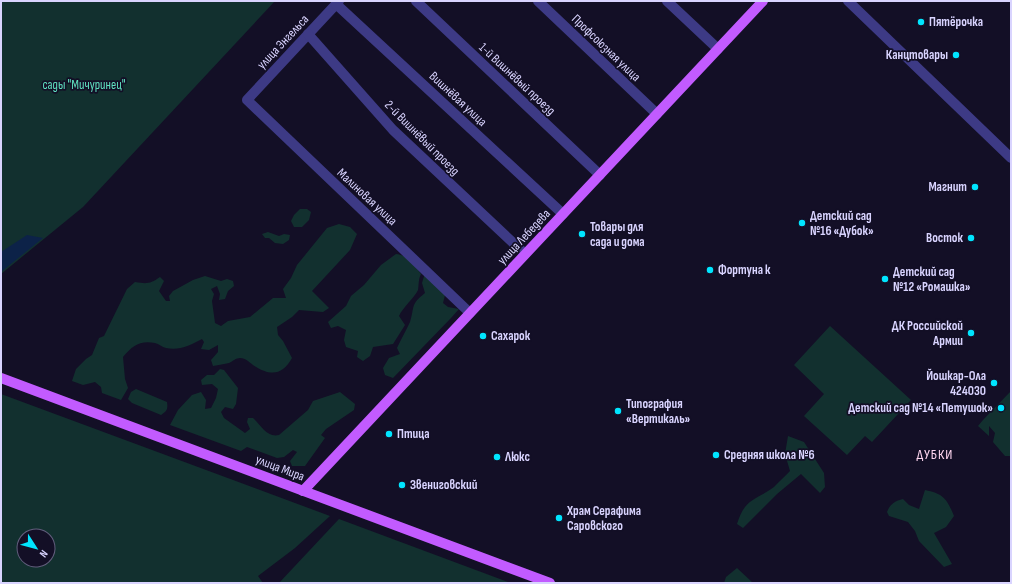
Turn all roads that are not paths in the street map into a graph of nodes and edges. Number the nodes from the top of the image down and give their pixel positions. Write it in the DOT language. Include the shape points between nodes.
graph roads {
  1 [pos="416,1"];
  2 [pos="538,1"];
  3 [pos="667,1"];
  4 [pos="763,1"];
  5 [pos="848,1"];
  6 [pos="337,2"];
  7 [pos="308,34"];
  8 [pos="718,50"];
  9 [pos="246,100"];
  10 [pos="657,114"];
  11 [pos="1011,158"];
  12 [pos="600,175"];
  13 [pos="563,214"];
  14 [pos="525,254"];
  15 [pos="470,313"];
  16 [pos="1,378"];
  17 [pos="303,491"];
  18 [pos="550,583"];
  1 -- 12 [label="street, 1-й Вишнёвый проезд"];
  2 -- 10 [label="street, Профсоюзная улица"];
  3 -- 8 [label="street"];
  4 -- 8 [label="main road, улица Лебедева"];
  5 -- 11 [label="street"];
  6 -- 7 [label="street, улица Энгельса"];
  6 -- 13 [label="street, Вишнёвая улица"];
  7 -- 9 [label="street, улица Энгельса"];
  7 -- 14 [label="street, 2-й Вишнёвый проезд" via="393,130"];
  8 -- 10 [label="main road, улица Лебедева"];
  9 -- 15 [label="street, Малиновая улица"];
  10 -- 12 [label="main road, улица Лебедева"];
  12 -- 13 [label="main road, улица Лебедева"];
  13 -- 14 [label="main road, улица Лебедева"];
  14 -- 15 [label="main road, улица Лебедева"];
  15 -- 17 [label="main road, улица Лебедева"];
  16 -- 17 [label="main road, улица Мира"];
  17 -- 18 [label="main road, улица Мира"];
}
